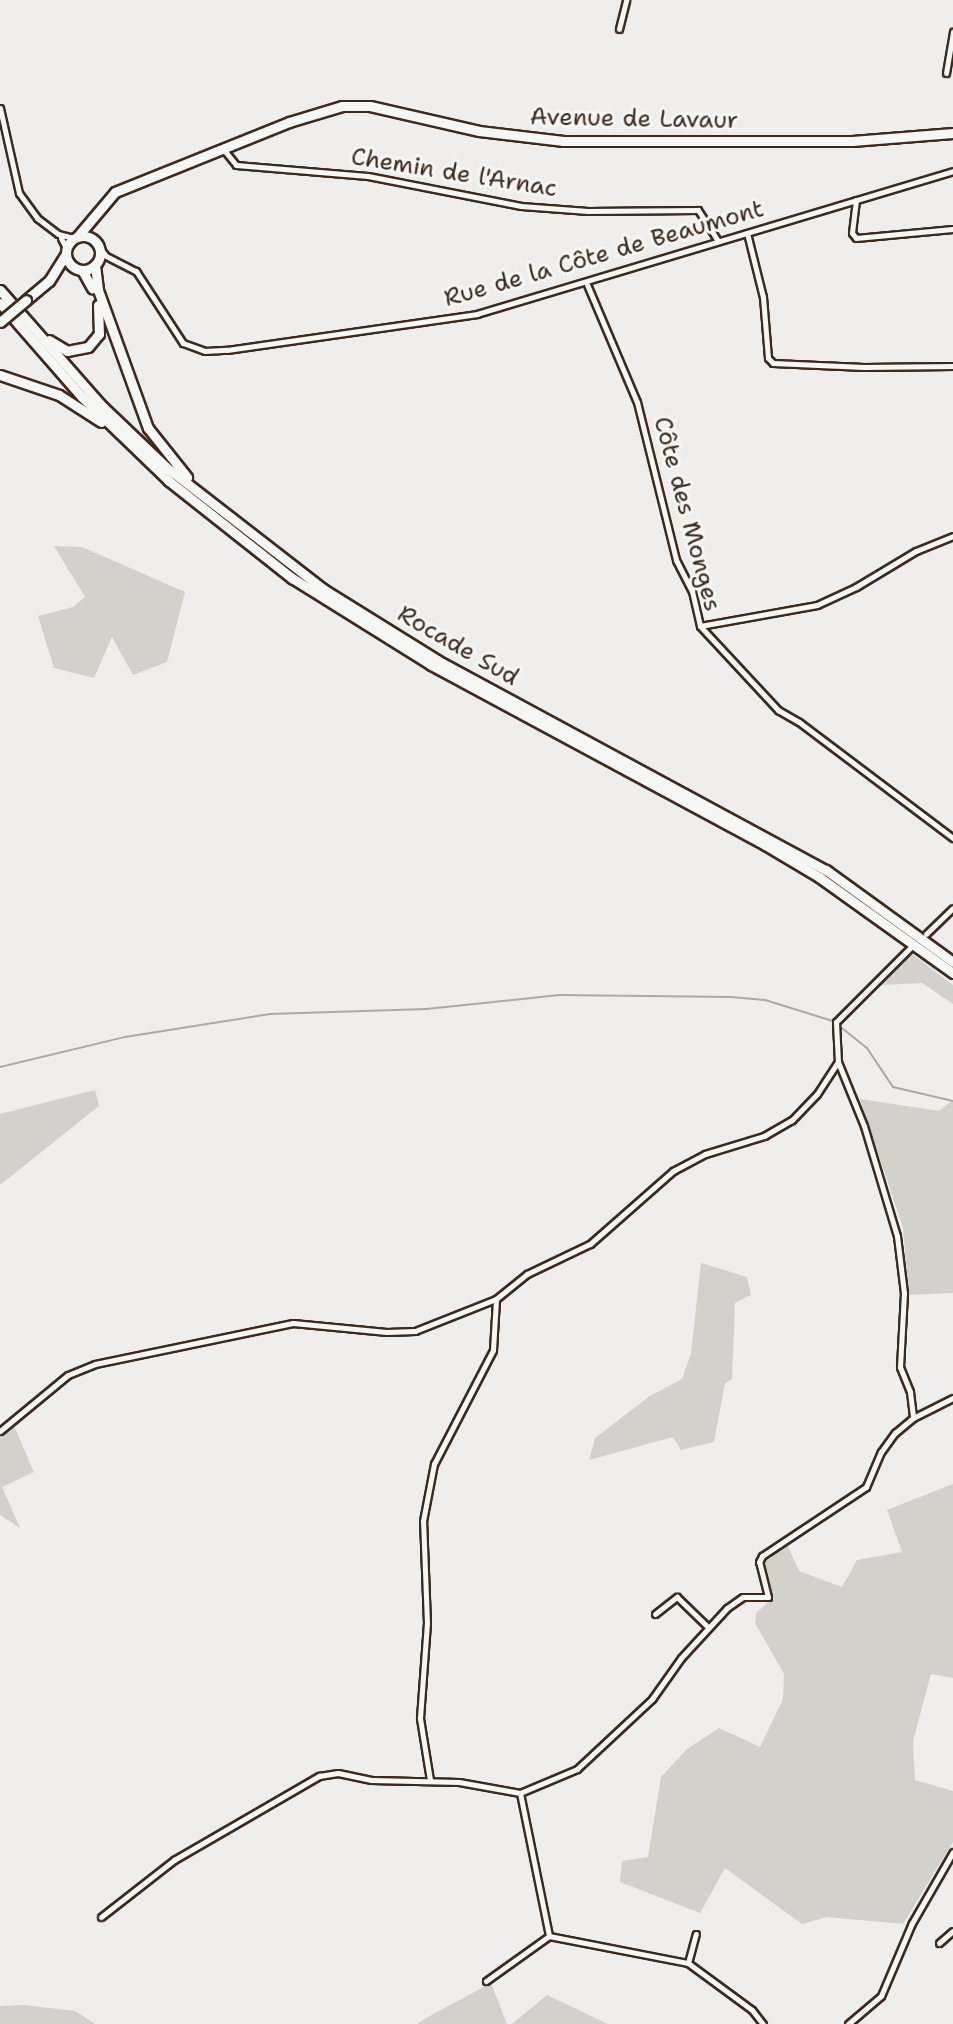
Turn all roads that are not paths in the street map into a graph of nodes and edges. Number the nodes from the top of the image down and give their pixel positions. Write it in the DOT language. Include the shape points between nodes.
graph roads {
  1 [pos="626,0"];
  2 [pos="619,29"];
  3 [pos="953,32"];
  4 [pos="946,73"];
  5 [pos="0,108"];
  6 [pos="953,133"];
  7 [pos="223,148"];
  8 [pos="953,171"];
  9 [pos="856,200"];
  10 [pos="101,207"];
  11 [pos="953,229"];
  12 [pos="747,233"];
  13 [pos="58,234"];
  14 [pos="76,238"];
  15 [pos="718,241"];
  16 [pos="96,244"];
  17 [pos="66,251"];
  18 [pos="111,259"];
  19 [pos="96,264"];
  20 [pos="79,270"];
  21 [pos="49,281"];
  22 [pos="586,282"];
  23 [pos="0,290"];
  24 [pos="0,303"];
  25 [pos="26,321"];
  26 [pos="0,322"];
  27 [pos="953,366"];
  28 [pos="0,375"];
  29 [pos="135,448"];
  30 [pos="221,511"];
  31 [pos="953,536"];
  32 [pos="700,626"];
  33 [pos="953,838"];
  34 [pos="953,908"];
  35 [pos="926,934"];
  36 [pos="910,948"];
  37 [pos="953,962"];
  38 [pos="953,973"];
  39 [pos="838,1062"];
  40 [pos="496,1299"];
  41 [pos="953,1398"];
  42 [pos="913,1418"];
  43 [pos="0,1431"];
  44 [pos="655,1614"];
  45 [pos="708,1627"];
  46 [pos="430,1780"];
  47 [pos="520,1793"];
  48 [pos="953,1852"];
  49 [pos="101,1917"];
  50 [pos="953,1931"];
  51 [pos="696,1934"];
  52 [pos="549,1936"];
  53 [pos="939,1943"];
  54 [pos="688,1963"];
  55 [pos="486,1981"];
  56 [pos="763,2024"];
  57 [pos="848,2024"];
  1 -- 2 [label="street"];
  3 -- 4 [label="street"];
  5 -- 13 [label="street" via="19,193 37,218"];
  6 -- 7 [label="main road, Avenue de Lavaur" via="852,141 563,141 479,131 370,106 342,106"];
  7 -- 10 [label="main road, Avenue de Lavaur" via="115,192"];
  7 -- 15 [label="street, Chemin de l'Arnac" via="236,165 368,176 521,206 698,210"];
  8 -- 9 [label="street, Rue de la Côte de Beaumont"];
  9 -- 11 [label="street" via="856,238"];
  9 -- 12 [label="street, Rue de la Côte de Beaumont"];
  10 -- 14 [label="main road, Avenue de Lavaur"];
  10 -- 16 [label="main road"];
  12 -- 15 [label="street, Rue de la Côte de Beaumont"];
  12 -- 27 [label="street" via="763,297 770,361"];
  13 -- 14 [label="street"];
  13 -- 17 [label="street"];
  14 -- 16 [label="main road"];
  14 -- 17 [label="main road, Avenue de Lavaur"];
  15 -- 22 [label="street, Rue de la Côte de Beaumont"];
  16 -- 18 [label="street, Rue de la Côte de Beaumont"];
  16 -- 19 [label="main road"];
  17 -- 20 [label="main road"];
  17 -- 21 [label="main road, Avenue de Lavaur"];
  18 -- 19 [label="street"];
  18 -- 22 [label="street, Rue de la Côte de Beaumont" via="136,271 183,343 205,351 477,314"];
  19 -- 20 [label="main road"];
  19 -- 30 [label="main road" via="98,290 148,428"];
  20 -- 21 [label="main road"];
  20 -- 25 [label="main road" via="94,291 101,315 99,334 88,347 78,351 55,346"];
  21 -- 26 [label="main road, bridge"];
  22 -- 32 [label="street, Côte des Monges" via="634,391 676,560 692,591"];
  23 -- 25 [label="main road, Rocade Sud"];
  24 -- 29 [label="main road, Rocade Sud" via="82,397"];
  25 -- 30 [label="main road, Rocade Sud" via="100,404"];
  28 -- 29 [label="main road" via="69,400"];
  29 -- 38 [label="main road, Rocade Sud" via="229,531 361,624 765,845"];
  30 -- 37 [label="main road, Rocade Sud" via="323,589 424,652 798,854"];
  31 -- 32 [label="street" via="817,605"];
  32 -- 33 [label="street, Côte des Monges" via="778,710"];
  34 -- 35 [label="street"];
  36 -- 39 [label="street" via="836,1023"];
  39 -- 40 [label="street" via="792,1120 673,1171 604,1234 527,1274"];
  39 -- 42 [label="street" via="864,1126 897,1236 904,1293 900,1367"];
  40 -- 43 [label="street" via="415,1331 293,1323 95,1364 68,1375"];
  40 -- 46 [label="street" via="493,1350 434,1464 423,1521 427,1623 420,1718"];
  41 -- 42 [label="street"];
  42 -- 45 [label="street" via="881,1452 866,1487 759,1559 768,1597 740,1598"];
  44 -- 45 [label="street" via="677,1597"];
  45 -- 47 [label="street" via="652,1699 595,1754 557,1781"];
  46 -- 47 [label="street"];
  46 -- 49 [label="street" via="371,1780 338,1773 312,1778 181,1855"];
  47 -- 52 [label="street"];
  48 -- 57 [label="street" via="912,1923 881,1996"];
  50 -- 53 [label="street"];
  51 -- 54 [label="street"];
  52 -- 54 [label="street"];
  52 -- 55 [label="street"];
  54 -- 56 [label="street"];
}
